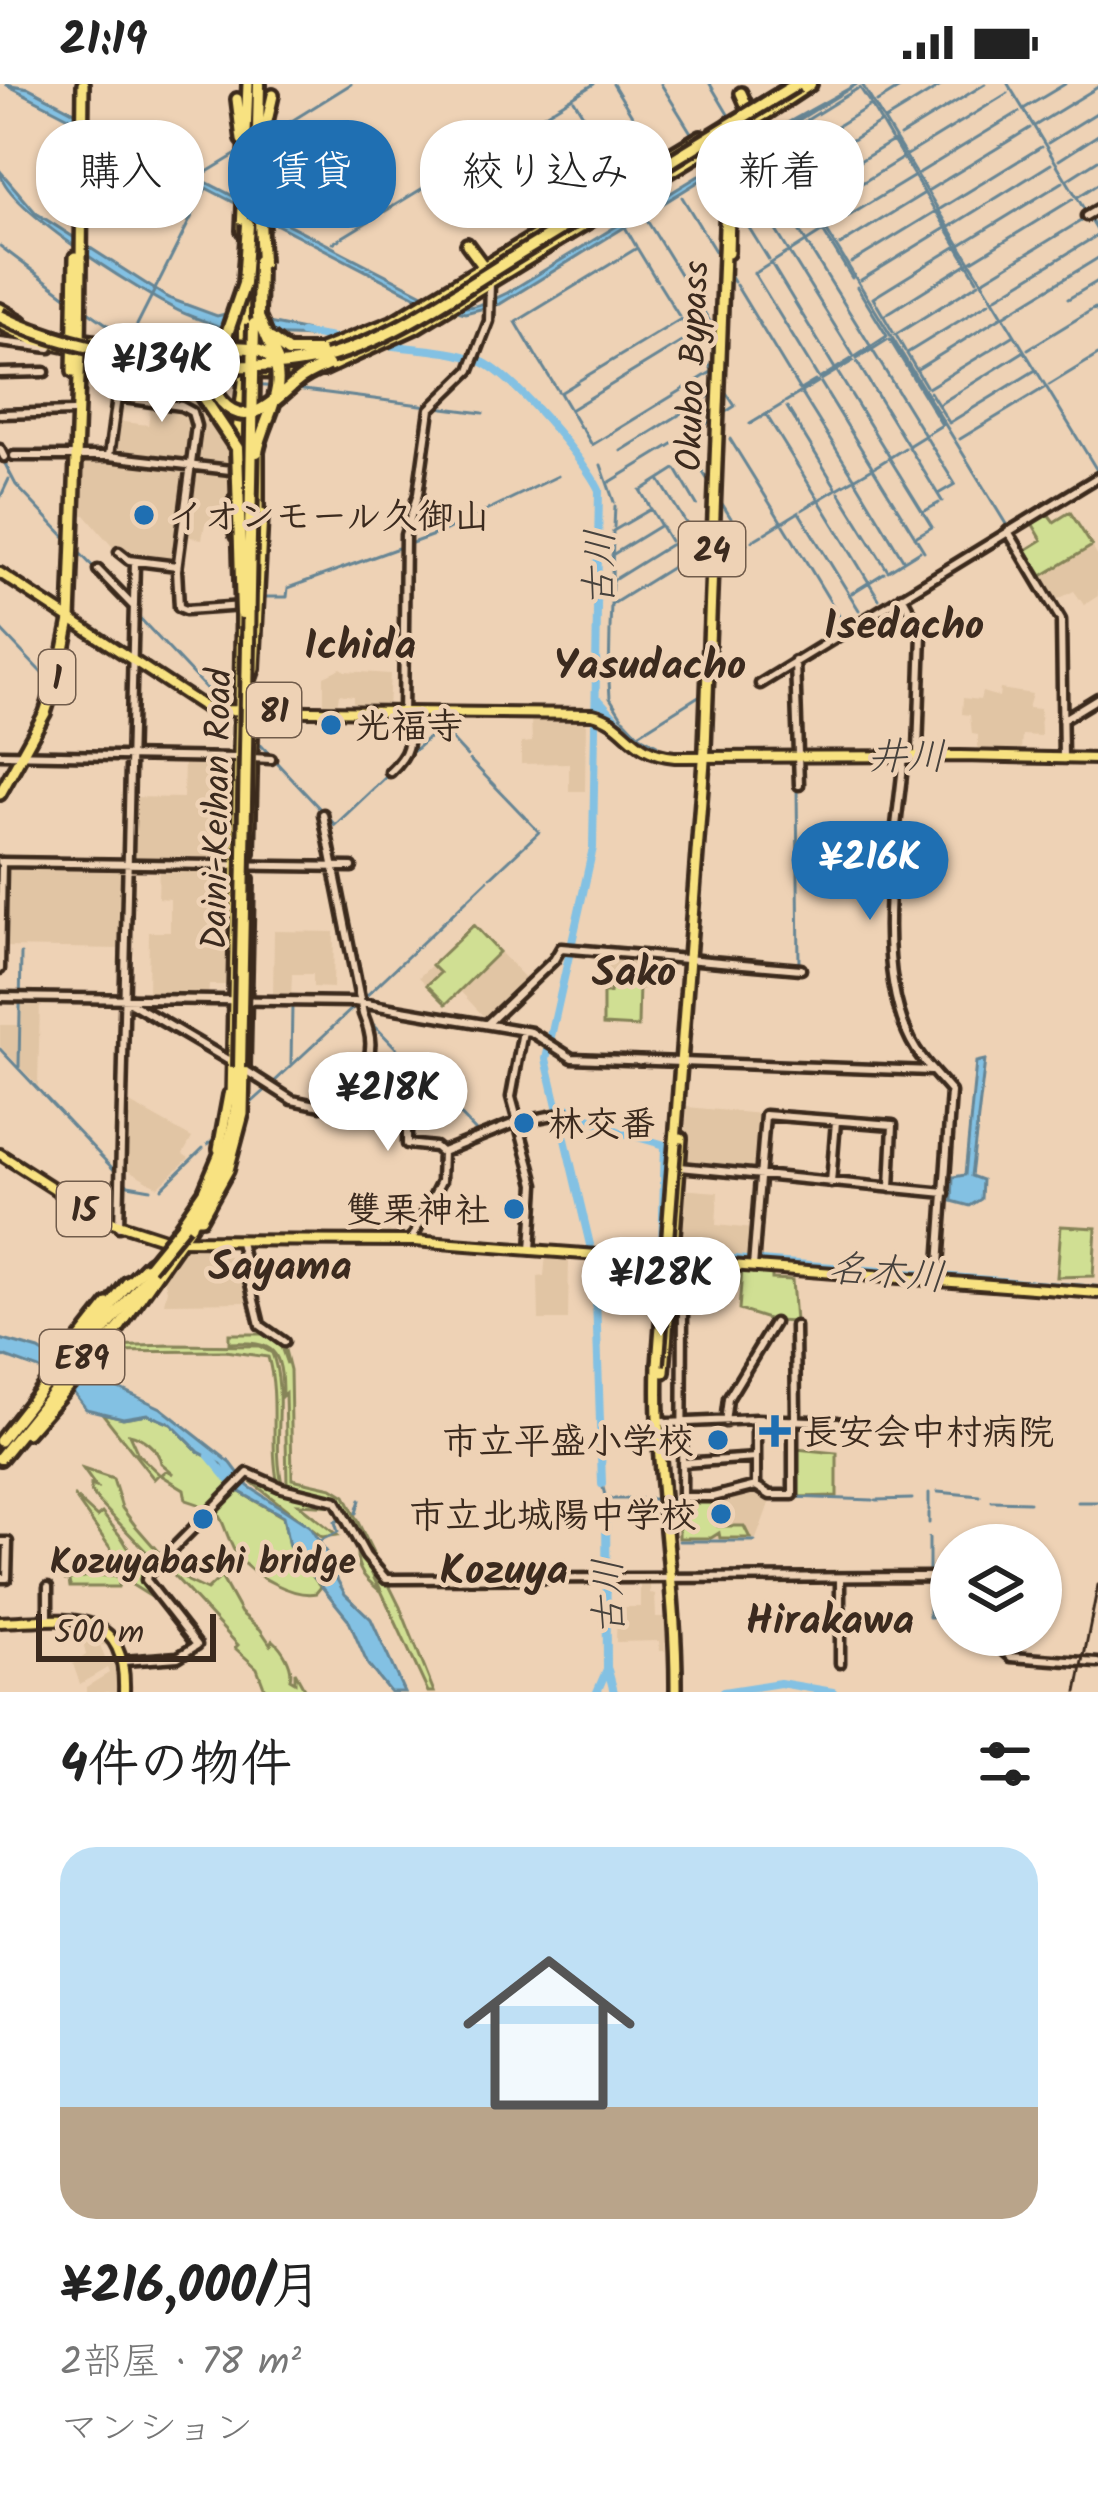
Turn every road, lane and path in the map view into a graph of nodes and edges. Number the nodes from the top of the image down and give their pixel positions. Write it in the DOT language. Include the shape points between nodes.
graph roads {
  1 [pos="81,84"];
  2 [pos="256,84"];
  3 [pos="795,88"];
  4 [pos="274,94"];
  5 [pos="741,94"];
  6 [pos="237,99"];
  7 [pos="756,113"];
  8 [pos="246,120"];
  9 [pos="255,120"];
  10 [pos="263,120"];
  11 [pos="746,120"];
  12 [pos="758,120"];
  13 [pos="1098,209"];
  14 [pos="1087,216"];
  15 [pos="243,228"];
  16 [pos="252,228"];
  17 [pos="252,228"];
  18 [pos="253,228"];
  19 [pos="253,228"];
  20 [pos="254,228"];
  21 [pos="255,228"];
  22 [pos="263,228"];
  23 [pos="557,228"];
  24 [pos="577,228"];
  25 [pos="725,228"];
  26 [pos="486,277"];
  27 [pos="0,318"];
  28 [pos="21,327"];
  29 [pos="34,340"];
  30 [pos="381,340"];
  31 [pos="0,342"];
  32 [pos="252,342"];
  33 [pos="77,344"];
  34 [pos="50,348"];
  35 [pos="342,348"];
  36 [pos="152,352"];
  37 [pos="133,358"];
  38 [pos="328,365"];
  39 [pos="163,368"];
  40 [pos="251,369"];
  41 [pos="45,372"];
  42 [pos="0,373"];
  43 [pos="73,412"];
  44 [pos="0,415"];
  45 [pos="74,454"];
  46 [pos="109,455"];
  47 [pos="14,456"];
  48 [pos="190,465"];
  49 [pos="235,470"];
  50 [pos="1098,477"];
  51 [pos="260,479"];
  52 [pos="1010,532"];
  53 [pos="119,552"];
  54 [pos="135,561"];
  55 [pos="253,562"];
  56 [pos="177,566"];
  57 [pos="98,570"];
  58 [pos="240,570"];
  59 [pos="0,573"];
  60 [pos="904,599"];
  61 [pos="246,602"];
  62 [pos="134,606"];
  63 [pos="68,619"];
  64 [pos="243,636"];
  65 [pos="131,660"];
  66 [pos="796,664"];
  67 [pos="248,670"];
  68 [pos="244,684"];
  69 [pos="760,684"];
  70 [pos="1098,698"];
  71 [pos="403,709"];
  72 [pos="244,719"];
  73 [pos="1061,720"];
  74 [pos="918,751"];
  75 [pos="799,753"];
  76 [pos="0,754"];
  77 [pos="23,754"];
  78 [pos="1063,755"];
  79 [pos="129,756"];
  80 [pos="904,756"];
  81 [pos="706,758"];
  82 [pos="271,759"];
  83 [pos="1098,759"];
  84 [pos="242,761"];
  85 [pos="390,772"];
  86 [pos="246,785"];
  87 [pos="799,785"];
  88 [pos="0,791"];
  89 [pos="323,814"];
  90 [pos="242,848"];
  91 [pos="1,862"];
  92 [pos="127,865"];
  93 [pos="352,867"];
  94 [pos="334,869"];
  95 [pos="241,876"];
  96 [pos="690,961"];
  97 [pos="0,969"];
  98 [pos="801,969"];
  99 [pos="0,997"];
  100 [pos="125,999"];
  101 [pos="361,1004"];
  102 [pos="240,1008"];
  103 [pos="487,1024"];
  104 [pos="523,1030"];
  105 [pos="683,1062"];
  106 [pos="236,1067"];
  107 [pos="931,1071"];
  108 [pos="362,1073"];
  109 [pos="407,1105"];
  110 [pos="321,1106"];
  111 [pos="227,1117"];
  112 [pos="678,1117"];
  113 [pos="836,1120"];
  114 [pos="517,1122"];
  115 [pos="571,1124"];
  116 [pos="223,1147"];
  117 [pos="442,1153"];
  118 [pos="0,1154"];
  119 [pos="679,1167"];
  120 [pos="759,1173"];
  121 [pos="831,1184"];
  122 [pos="890,1188"];
  123 [pos="945,1192"];
  124 [pos="118,1227"];
  125 [pos="182,1236"];
  126 [pos="239,1239"];
  127 [pos="411,1241"];
  128 [pos="531,1250"];
  129 [pos="667,1262"];
  130 [pos="691,1263"];
  131 [pos="753,1263"];
  132 [pos="938,1277"];
  133 [pos="128,1283"];
  134 [pos="146,1289"];
  135 [pos="1098,1293"];
  136 [pos="775,1323"];
  137 [pos="795,1326"];
  138 [pos="284,1342"];
  139 [pos="57,1383"];
  140 [pos="659,1396"];
  141 [pos="756,1419"];
  142 [pos="794,1420"];
  143 [pos="659,1421"];
  144 [pos="725,1422"];
  145 [pos="838,1422"];
  146 [pos="682,1424"];
  147 [pos="0,1453"];
  148 [pos="756,1458"];
  149 [pos="682,1462"];
  150 [pos="756,1486"];
  151 [pos="0,1542"];
  152 [pos="930,1577"];
  153 [pos="0,1578"];
  154 [pos="840,1578"];
  155 [pos="675,1580"];
  156 [pos="48,1587"];
  157 [pos="48,1620"];
  158 [pos="0,1622"];
  159 [pos="1010,1656"];
  160 [pos="124,1661"];
  161 [pos="840,1663"];
  162 [pos="1098,1663"];
  163 [pos="124,1692"];
  164 [pos="678,1692"];
  1 -- 33 [label="highway, 1"];
  2 -- 9 [label="highway, Daini-Keihan Road / E89"];
  3 -- 7 [label="highway"];
  3 -- 26 [label="highway, bridge"];
  3 -- 30 [label="highway, bridge"];
  4 -- 10 [label="highway"];
  5 -- 7 [label="highway"];
  6 -- 8 [label="highway"];
  7 -- 11 [label="highway"];
  7 -- 12 [label="highway"];
  13 -- 14 [label="street"];
  15 -- 32 [label="highway, bridge"];
  16 -- 64 [label="highway, Daini-Keihan Road / E89, bridge"];
  17 -- 36 [label="highway, bridge" via="224,334 200,348"];
  18 -- 67 [label="highway, Daini-Keihan Road / E89, bridge"];
  19 -- 38 [label="highway, bridge" via="242,295 214,370 219,398 236,411 259,412"];
  20 -- 39 [label="highway, bridge" via="258,317 279,364 274,392 259,406 239,408"];
  21 -- 35 [label="highway, bridge" via="269,336 294,353"];
  22 -- 32 [label="highway, bridge"];
  23 -- 26 [label="highway"];
  24 -- 26 [label="highway"];
  25 -- 81 [label="highway, Okubo Bypass / 24"];
  26 -- 35 [label="highway, bridge"];
  26 -- 40 [label="highway, bridge" via="362,337"];
  26 -- 40 [label="highway, bridge" via="356,347"];
  26 -- 40 [label="highway, bridge" via="461,300 352,360 313,372"];
  26 -- 71 [label="street" via="490,309 470,368 430,407 405,545"];
  27 -- 28 [label="highway, bridge"];
  27 -- 29 [label="highway"];
  27 -- 33 [label="highway, bridge"];
  27 -- 37 [label="highway, bridge"];
  28 -- 29 [label="highway"];
  28 -- 33 [label="highway"];
  29 -- 33 [label="highway"];
  30 -- 38 [label="highway, bridge"];
  30 -- 40 [label="highway, bridge" via="308,365"];
  31 -- 34 [label="street"];
  32 -- 40 [label="highway"];
  33 -- 36 [label="highway, bridge"];
  33 -- 40 [label="highway, bridge"];
  33 -- 43 [label="highway, 1"];
  33 -- 45 [label="highway, 1"];
  35 -- 58 [label="highway, bridge" via="298,358 240,351 214,370 211,396 243,454"];
  36 -- 55 [label="highway, bridge" via="248,346 275,367 276,395 255,464"];
  37 -- 39 [label="highway, bridge"];
  37 -- 40 [label="highway, bridge"];
  38 -- 55 [label="highway, bridge" via="291,392 268,428"];
  39 -- 58 [label="highway, bridge" via="197,388 235,443"];
  40 -- 49 [label="highway"];
  40 -- 51 [label="highway"];
  41 -- 42 [label="street"];
  43 -- 44 [label="street"];
  43 -- 45 [label="highway, 1"];
  45 -- 46 [label="street"];
  45 -- 47 [label="street"];
  45 -- 63 [label="highway, 1"];
  46 -- 48 [label="street"];
  46 -- 48 [label="street" via="117,398 189,410 196,422"];
  48 -- 49 [label="street"];
  48 -- 56 [label="street"];
  49 -- 51 [label="street"];
  49 -- 61 [label="highway" via="230,514"];
  50 -- 52 [label="street"];
  51 -- 61 [label="highway"];
  51 -- 68 [label="highway" via="254,668"];
  52 -- 60 [label="street"];
  52 -- 73 [label="street" via="1061,618"];
  53 -- 54 [label="street"];
  54 -- 56 [label="street"];
  54 -- 62 [label="street"];
  55 -- 67 [label="highway, bridge"];
  56 -- 61 [label="street" via="181,609"];
  57 -- 62 [label="street"];
  58 -- 64 [label="highway, bridge"];
  59 -- 63 [label="main road, 81"];
  60 -- 66 [label="street"];
  60 -- 74 [label="street" via="922,635"];
  61 -- 64 [label="highway"];
  61 -- 68 [label="highway"];
  62 -- 65 [label="street"];
  63 -- 65 [label="main road, 81"];
  63 -- 77 [label="highway, 1" via="52,696"];
  64 -- 68 [label="highway"];
  64 -- 139 [label="highway, Daini-Keihan Road / E89, bridge" via="235,1067 226,1145 191,1214"];
  65 -- 72 [label="main road, 81" via="203,708"];
  65 -- 79 [label="street"];
  66 -- 69 [label="street"];
  66 -- 75 [label="street"];
  67 -- 139 [label="highway, Daini-Keihan Road / E89, bridge" via="232,1138 195,1217"];
  68 -- 72 [label="highway"];
  70 -- 73 [label="street"];
  71 -- 72 [label="main road, 81"];
  71 -- 81 [label="main road, 81" via="603,716 642,750"];
  71 -- 85 [label="street" via="410,746"];
  72 -- 84 [label="highway" via="252,735"];
  73 -- 78 [label="street"];
  75 -- 80 [label="main road, 81"];
  75 -- 81 [label="main road, 81"];
  75 -- 87 [label="street"];
  76 -- 77 [label="street"];
  77 -- 79 [label="street"];
  77 -- 88 [label="highway, 1"];
  78 -- 80 [label="main road, 81"];
  78 -- 83 [label="main road, 81"];
  79 -- 84 [label="street"];
  79 -- 92 [label="street"];
  80 -- 107 [label="street" via="893,979 900,1015"];
  81 -- 96 [label="highway, Okubo Bypass / 24"];
  82 -- 84 [label="street"];
  84 -- 86 [label="highway"];
  84 -- 86 [label="highway"];
  84 -- 90 [label="highway"];
  86 -- 90 [label="highway"];
  89 -- 94 [label="street"];
  90 -- 95 [label="highway"];
  91 -- 92 [label="street"];
  91 -- 97 [label="street"];
  92 -- 95 [label="street"];
  92 -- 100 [label="street"];
  93 -- 94 [label="street"];
  94 -- 95 [label="street"];
  94 -- 101 [label="street"];
  95 -- 102 [label="highway"];
  95 -- 102 [label="highway"];
  96 -- 98 [label="street"];
  96 -- 103 [label="street" via="562,948"];
  96 -- 105 [label="highway, Okubo Bypass / 24"];
  99 -- 100 [label="street"];
  100 -- 102 [label="street"];
  100 -- 106 [label="street"];
  100 -- 124 [label="street"];
  101 -- 102 [label="street"];
  101 -- 103 [label="street"];
  101 -- 108 [label="street" via="372,1035"];
  102 -- 106 [label="highway"];
  102 -- 106 [label="highway"];
  103 -- 104 [label="street"];
  104 -- 105 [label="street" via="571,1058"];
  104 -- 114 [label="street" via="512,1092"];
  105 -- 107 [label="street"];
  105 -- 112 [label="highway, Okubo Bypass / 24"];
  106 -- 110 [label="street" via="292,1100"];
  106 -- 111 [label="highway"];
  106 -- 116 [label="highway"];
  106 -- 125 [label="highway" via="242,1100 228,1170"];
  107 -- 123 [label="street" via="951,1091"];
  109 -- 117 [label="street" via="407,1145"];
  111 -- 116 [label="highway"];
  111 -- 125 [label="highway"];
  112 -- 119 [label="highway"];
  112 -- 129 [label="highway"];
  112 -- 140 [label="highway, Okubo Bypass / 24, bridge"];
  113 -- 120 [label="street" via="765,1115"];
  113 -- 121 [label="street"];
  113 -- 122 [label="street" via="893,1125"];
  114 -- 115 [label="street" via="565,1113"];
  114 -- 117 [label="street"];
  114 -- 128 [label="street" via="534,1176"];
  116 -- 125 [label="highway"];
  117 -- 127 [label="street" via="441,1181"];
  118 -- 124 [label="main road, 15"];
  119 -- 120 [label="street"];
  119 -- 129 [label="highway"];
  120 -- 121 [label="street"];
  120 -- 131 [label="street"];
  121 -- 122 [label="street"];
  122 -- 123 [label="street"];
  123 -- 132 [label="street"];
  124 -- 125 [label="main road, 15"];
  125 -- 126 [label="main road, 15"];
  125 -- 133 [label="highway"];
  125 -- 134 [label="highway"];
  126 -- 127 [label="main road, 15"];
  126 -- 138 [label="street" via="260,1325"];
  127 -- 128 [label="main road, 15"];
  128 -- 129 [label="main road, 15"];
  129 -- 130 [label="main road, 15"];
  129 -- 140 [label="highway"];
  130 -- 131 [label="main road, 15"];
  130 -- 146 [label="street"];
  131 -- 132 [label="main road, 15"];
  132 -- 135 [label="main road, 15"];
  133 -- 139 [label="highway"];
  133 -- 147 [label="highway" via="78,1339"];
  134 -- 139 [label="highway"];
  134 -- 147 [label="highway" via="104,1346"];
  136 -- 144 [label="street" via="728,1399"];
  137 -- 142 [label="street"];
  139 -- 147 [label="highway, Daini-Keihan Road / E89"];
  140 -- 143 [label="highway, Okubo Bypass / 24"];
  141 -- 142 [label="street"];
  141 -- 144 [label="street"];
  141 -- 148 [label="street"];
  142 -- 145 [label="street"];
  142 -- 150 [label="street" via="793,1495"];
  143 -- 146 [label="street"];
  143 -- 155 [label="highway, Okubo Bypass / 24"];
  144 -- 146 [label="street"];
  146 -- 149 [label="street"];
  148 -- 149 [label="street"];
  148 -- 150 [label="street"];
  149 -- 150 [label="street" via="682,1497"];
  151 -- 153 [label="street" via="8,1542 7,1578"];
  152 -- 154 [label="street"];
  154 -- 155 [label="street"];
  154 -- 161 [label="street"];
  155 -- 160 [label="street" via="386,1580 336,1501 248,1473 146,1580 197,1645 178,1658"];
  155 -- 164 [label="highway, Okubo Bypass / 24"];
  156 -- 157 [label="street"];
  157 -- 158 [label="main road"];
  157 -- 160 [label="main road" via="99,1626"];
  159 -- 162 [label="street"];
  160 -- 163 [label="main road"];
}
